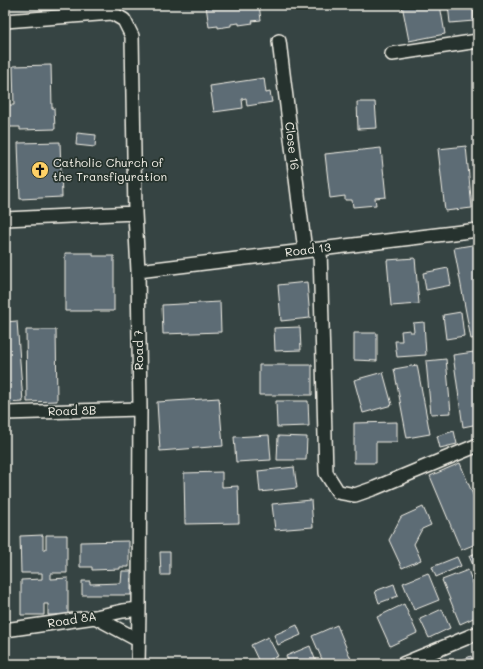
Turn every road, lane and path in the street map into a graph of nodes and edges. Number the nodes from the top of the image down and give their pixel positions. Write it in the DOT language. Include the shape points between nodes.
graph roads {
  1 [pos="5,21"];
  2 [pos="279,41"];
  3 [pos="478,41"];
  4 [pos="392,54"];
  5 [pos="135,214"];
  6 [pos="5,219"];
  7 [pos="478,230"];
  8 [pos="320,249"];
  9 [pos="306,250"];
  10 [pos="138,271"];
  11 [pos="140,409"];
  12 [pos="5,413"];
  13 [pos="478,445"];
  14 [pos="139,609"];
  15 [pos="95,616"];
  16 [pos="5,630"];
  17 [pos="478,633"];
  18 [pos="138,640"];
  19 [pos="138,664"];
  20 [pos="403,664"];
  1 -- 5 [label="street, Road 7" via="112,13 124,20 132,36"];
  2 -- 9 [label="street, Close 16"];
  3 -- 4 [label="street"];
  5 -- 6 [label="street"];
  5 -- 10 [label="street, Road 7"];
  7 -- 8 [label="street, Road 13"];
  8 -- 9 [label="street, Road 13"];
  8 -- 13 [label="street" via="326,473 338,492 355,495"];
  9 -- 10 [label="street, Road 13"];
  10 -- 11 [label="street, Road 7"];
  11 -- 12 [label="street, Road 8B"];
  11 -- 14 [label="street, Road 7"];
  14 -- 15 [label="street, Road 8A"];
  14 -- 18 [label="street, Road 7"];
  15 -- 16 [label="street, Road 8A"];
  15 -- 18 [label="street"];
  17 -- 20 [label="street"];
  18 -- 19 [label="street, Road 7"];
}
